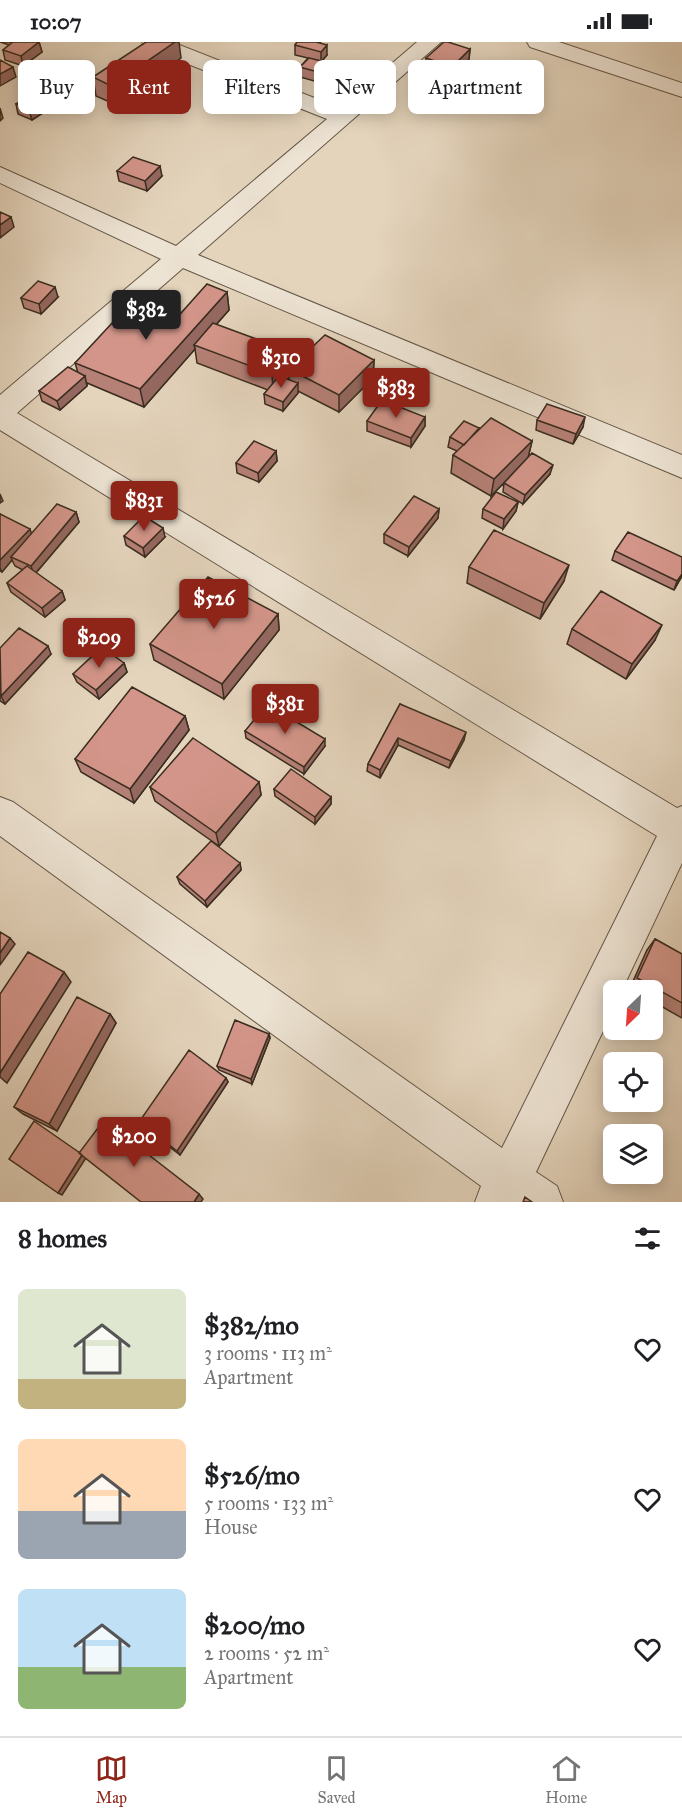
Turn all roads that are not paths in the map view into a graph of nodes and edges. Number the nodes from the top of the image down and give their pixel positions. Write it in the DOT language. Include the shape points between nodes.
graph roads {
  1 [pos="153,42"];
  2 [pos="430,42"];
  3 [pos="538,42"];
  4 [pos="682,90"];
  5 [pos="343,117"];
  6 [pos="0,174"];
  7 [pos="179,257"];
  8 [pos="0,411"];
  9 [pos="0,416"];
  10 [pos="682,467"];
  11 [pos="0,814"];
  12 [pos="681,827"];
  13 [pos="516,1194"];
  1 -- 5 [label="street"];
  2 -- 5 [label="street"];
  3 -- 4 [label="street"];
  5 -- 7 [label="street"];
  6 -- 7 [label="street"];
  7 -- 8 [label="street"];
  7 -- 10 [label="street"];
  9 -- 12 [label="street"];
  11 -- 13 [label="street"];
  12 -- 13 [label="street"];
}
